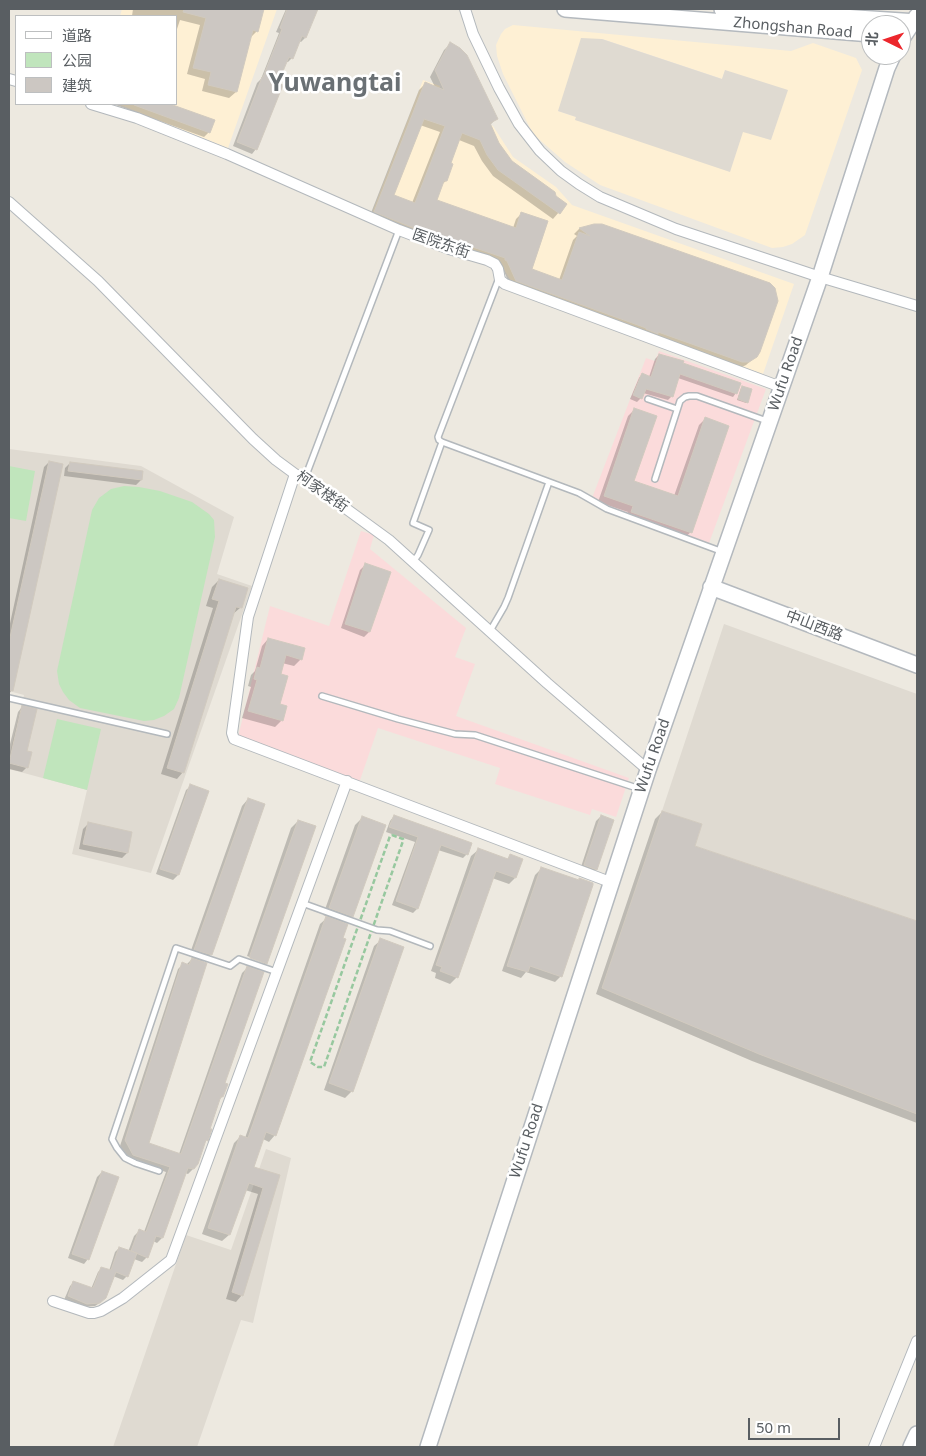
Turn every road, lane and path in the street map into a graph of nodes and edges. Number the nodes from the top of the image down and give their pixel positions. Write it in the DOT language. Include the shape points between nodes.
graph roads {
  1 [pos="465,9"];
  2 [pos="565,9"];
  3 [pos="722,9"];
  4 [pos="820,9"];
  5 [pos="778,13"];
  6 [pos="861,17"];
  7 [pos="861,33"];
  8 [pos="886,65"];
  9 [pos="94,105"];
  10 [pos="9,202"];
  11 [pos="400,230"];
  12 [pos="499,276"];
  13 [pos="820,277"];
  14 [pos="917,306"];
  15 [pos="782,387"];
  16 [pos="648,399"];
  17 [pos="677,409"];
  18 [pos="769,422"];
  19 [pos="442,442"];
  20 [pos="300,476"];
  21 [pos="655,479"];
  22 [pos="549,482"];
  23 [pos="723,552"];
  24 [pos="413,562"];
  25 [pos="711,588"];
  26 [pos="490,631"];
  27 [pos="917,664"];
  28 [pos="322,696"];
  29 [pos="9,698"];
  30 [pos="167,734"];
  31 [pos="648,770"];
  32 [pos="347,781"];
  33 [pos="641,790"];
  34 [pos="610,882"];
  35 [pos="302,903"];
  36 [pos="359,923"];
  37 [pos="372,928"];
  38 [pos="430,946"];
  39 [pos="277,972"];
  40 [pos="159,1171"];
  41 [pos="53,1301"];
  42 [pos="917,1340"];
  43 [pos="917,1434"];
  44 [pos="428,1447"];
  45 [pos="874,1447"];
  46 [pos="911,1447"];
  1 -- 13 [label="street" via="473,34 519,124 561,171 600,197 676,229"];
  2 -- 7 [label="street, Zhongshan Road"];
  3 -- 5 [label="street, Zhongshan Road"];
  4 -- 5 [label="street"];
  5 -- 6 [label="street, Zhongshan Road"];
  8 -- 13 [label="street, Wufu Road"];
  9 -- 11 [label="street, 医院东街" via="137,118 227,154"];
  10 -- 20 [label="street, 柯家楼街" via="98,281 252,439"];
  11 -- 12 [label="street, 医院东街" via="487,260 495,264"];
  11 -- 20 [label="lane"];
  12 -- 15 [label="street, 医院东街" via="505,284"];
  12 -- 19 [label="lane" via="438,436"];
  13 -- 14 [label="street"];
  13 -- 15 [label="street, Wufu Road"];
  15 -- 18 [label="street, Wufu Road"];
  16 -- 17 [label="lane"];
  17 -- 18 [label="lane" via="685,397 697,396"];
  17 -- 21 [label="lane"];
  18 -- 23 [label="street, Wufu Road"];
  19 -- 22 [label="lane"];
  19 -- 24 [label="lane" via="413,523 429,530"];
  20 -- 24 [label="street, 柯家楼街"];
  20 -- 32 [label="street" via="248,617 232,734 234,739"];
  22 -- 23 [label="lane" via="579,493 607,509"];
  22 -- 26 [label="lane" via="508,598"];
  23 -- 25 [label="street, Wufu Road"];
  24 -- 26 [label="street, 柯家楼街"];
  25 -- 27 [label="street, 中山西路"];
  25 -- 31 [label="street, Wufu Road"];
  26 -- 31 [label="street, 柯家楼街"];
  28 -- 33 [label="lane" via="454,734 475,735"];
  29 -- 30 [label="lane"];
  31 -- 33 [label="street, Wufu Road"];
  32 -- 34 [label="street"];
  32 -- 35 [label="street"];
  33 -- 34 [label="street, Wufu Road"];
  34 -- 44 [label="street, Wufu Road"];
  35 -- 36 [label="lane"];
  35 -- 39 [label="street"];
  36 -- 37 [label="lane"];
  36 -- 37 [label="path" via="390,836 398,836 403,841"];
  36 -- 37 [label="path" via="310,1062 318,1067 324,1067"];
  37 -- 38 [label="lane"];
  39 -- 40 [label="lane" via="238,959 230,966 176,948 112,1139 125,1158"];
  39 -- 41 [label="street" via="171,1260 101,1311 88,1313"];
  42 -- 45 [label="street"];
  43 -- 46 [label="street"];
}
